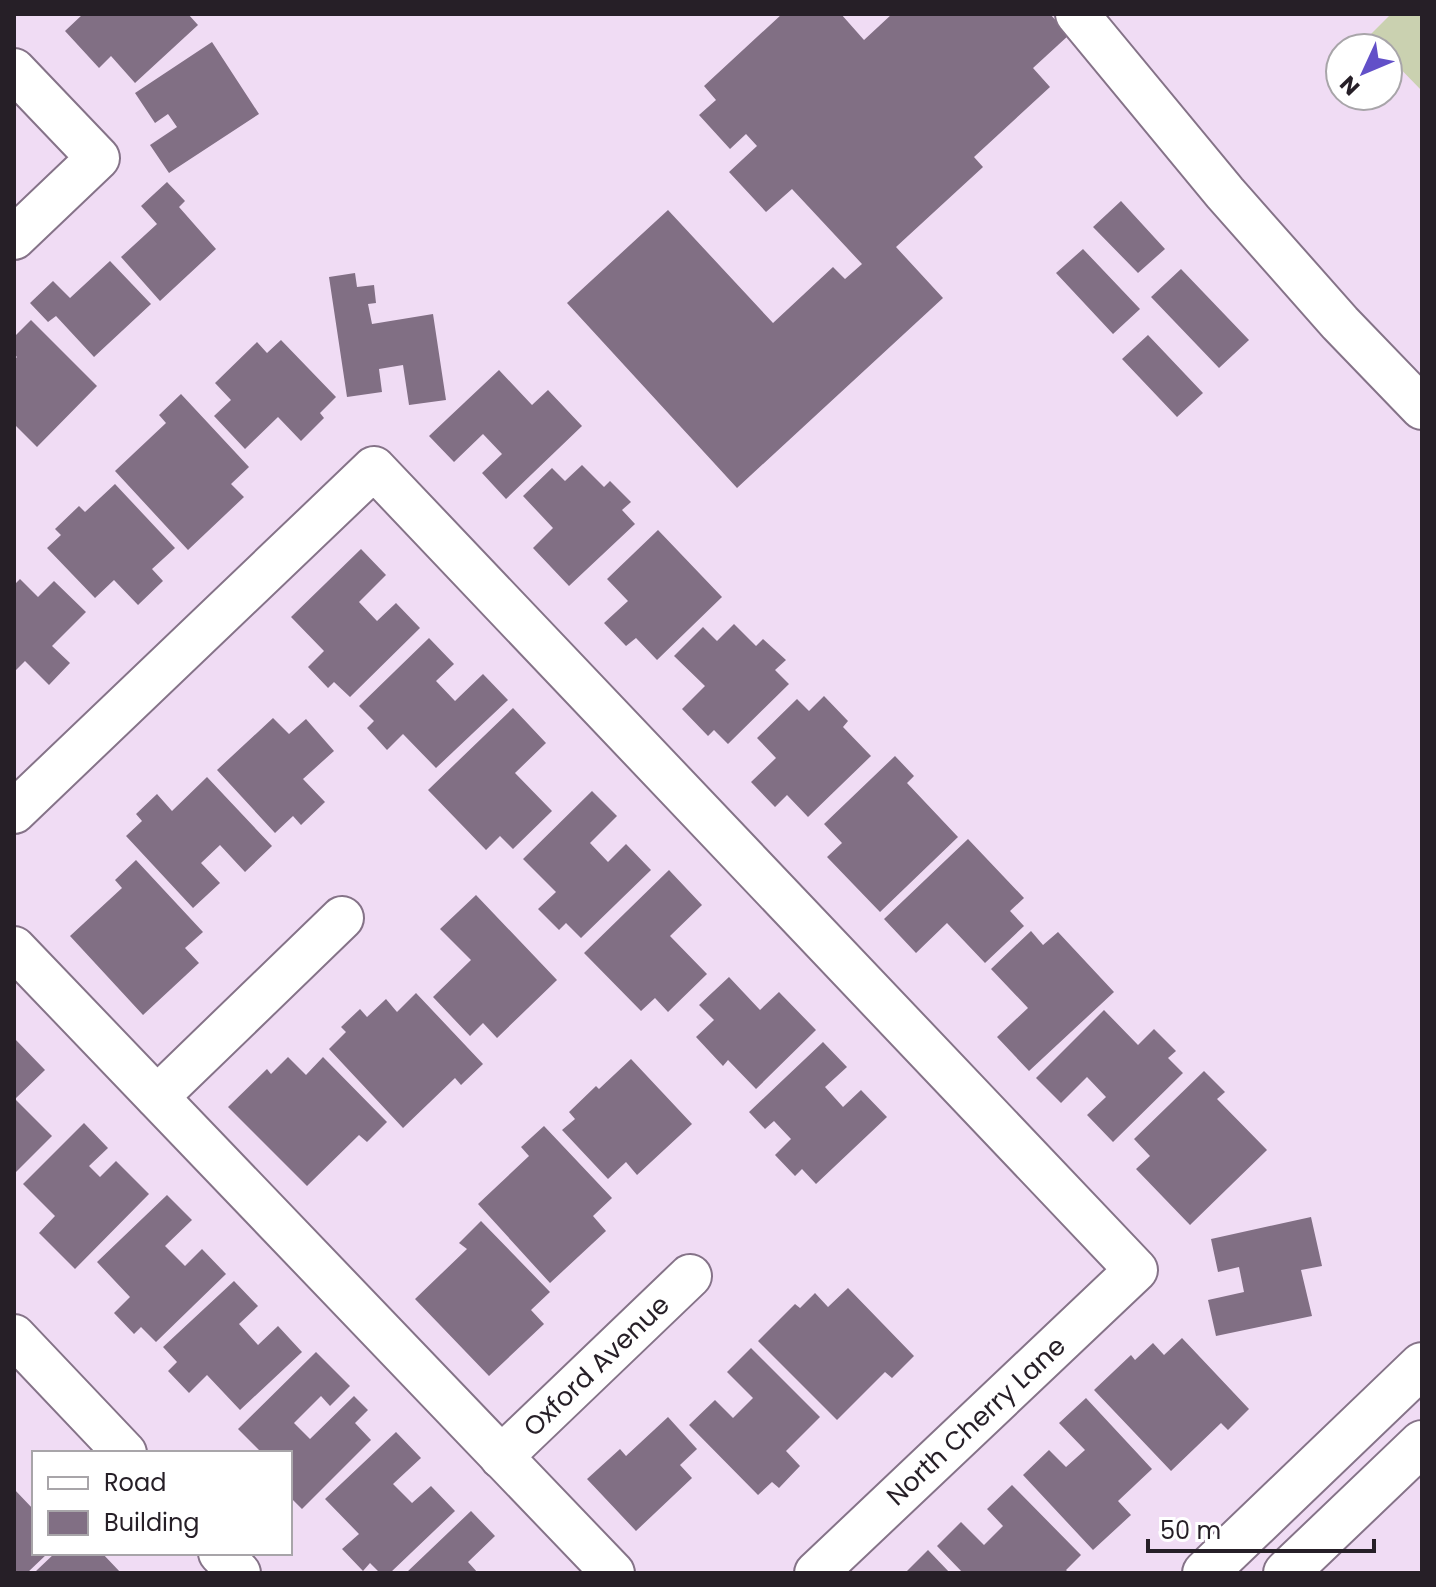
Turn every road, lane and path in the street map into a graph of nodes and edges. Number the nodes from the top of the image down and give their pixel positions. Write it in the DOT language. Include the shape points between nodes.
graph roads {
  1 [pos="1077,14"];
  2 [pos="14,70"];
  3 [pos="14,238"];
  4 [pos="1422,408"];
  5 [pos="14,812"];
  6 [pos="342,918"];
  7 [pos="14,948"];
  8 [pos="157,1097"];
  9 [pos="690,1276"];
  10 [pos="14,1336"];
  11 [pos="1422,1365"];
  12 [pos="1422,1443"];
  13 [pos="123,1451"];
  14 [pos="501,1457"];
  15 [pos="222,1555"];
  16 [pos="239,1573"];
  17 [pos="613,1573"];
  18 [pos="816,1573"];
  19 [pos="1205,1573"];
  20 [pos="1286,1573"];
  1 -- 4 [label="street" via="1235,205"];
  2 -- 3 [label="street" via="98,158"];
  5 -- 18 [label="street, North Cherry Lane" via="374,468 1136,1270"];
  6 -- 8 [label="street"];
  7 -- 8 [label="street"];
  8 -- 14 [label="street"];
  9 -- 14 [label="street, Oxford Avenue"];
  10 -- 13 [label="street"];
  11 -- 19 [label="main road"];
  12 -- 20 [label="main road"];
  14 -- 17 [label="street"];
  15 -- 16 [label="street"];
}
